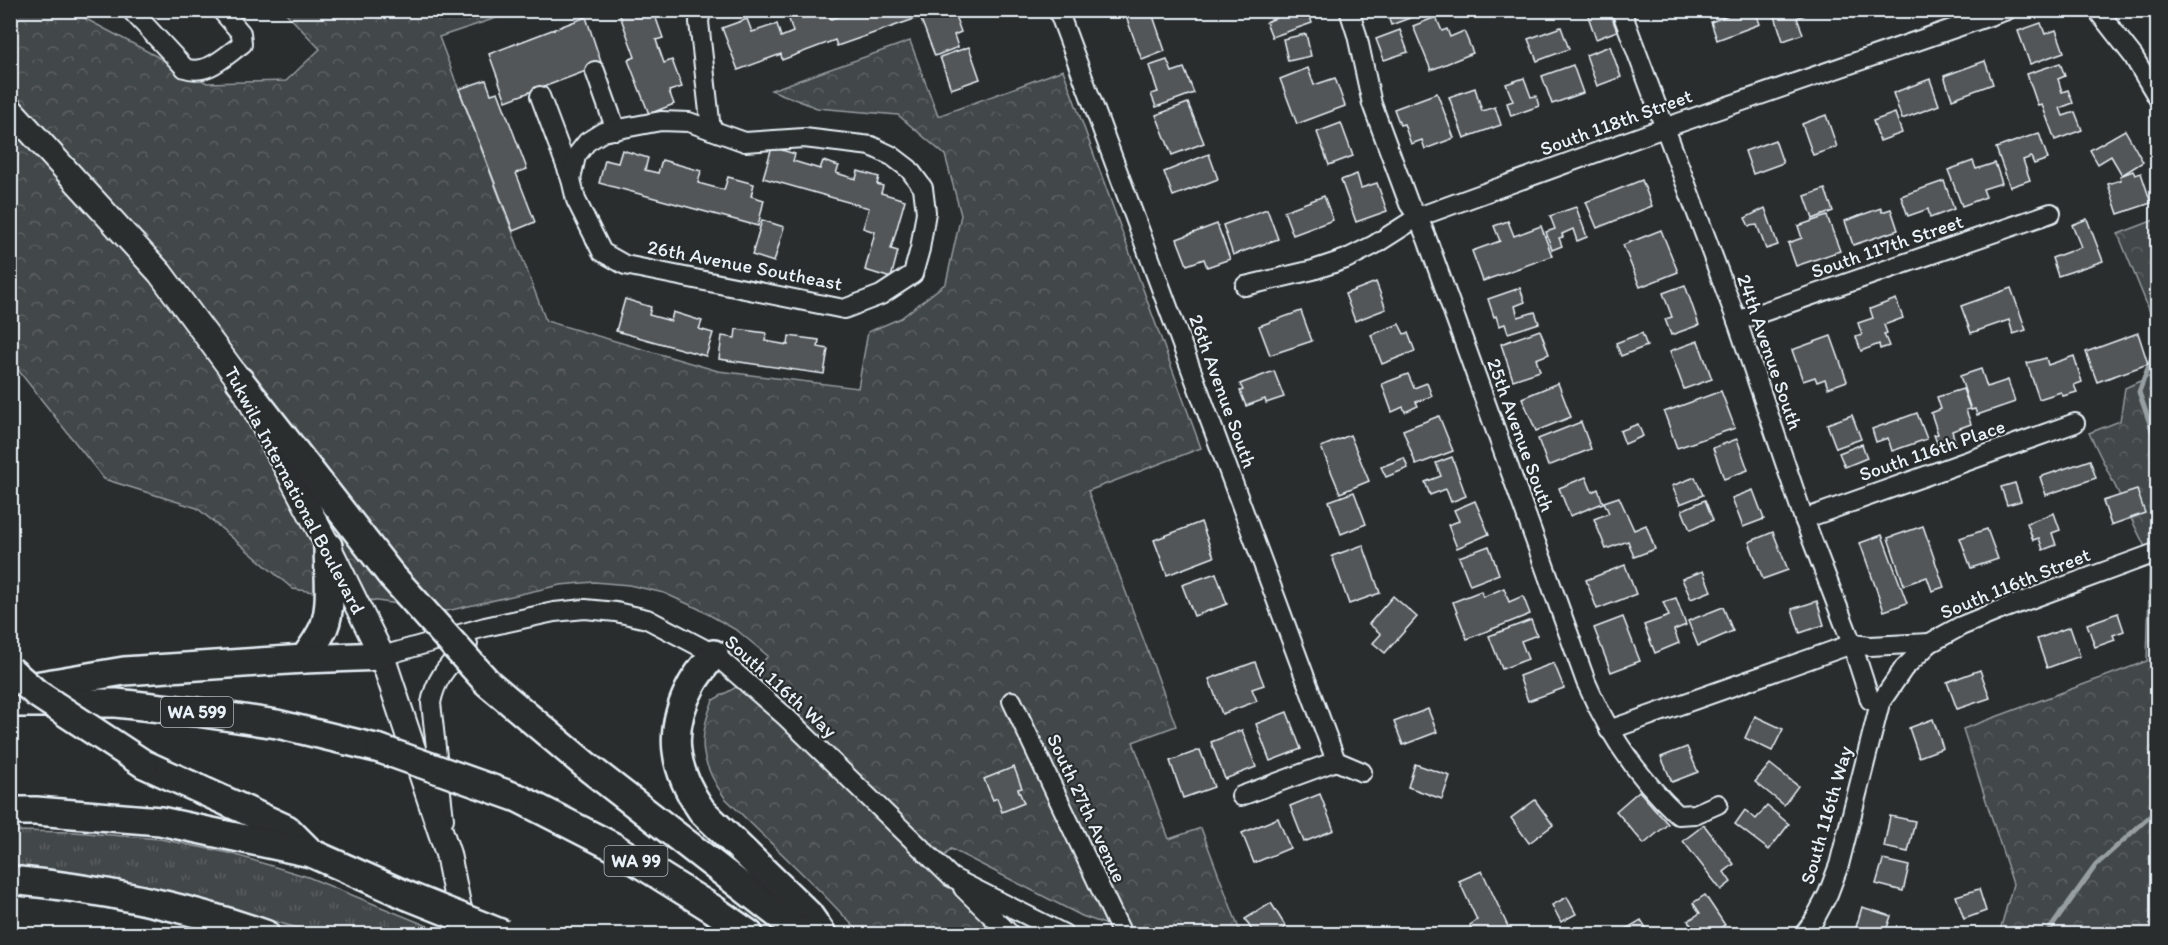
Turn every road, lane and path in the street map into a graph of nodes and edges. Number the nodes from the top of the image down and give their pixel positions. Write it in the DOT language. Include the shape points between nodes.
graph roads {
  1 [pos="131,10"];
  2 [pos="221,10"];
  3 [pos="700,10"];
  4 [pos="1058,10"];
  5 [pos="1349,10"];
  6 [pos="1621,10"];
  7 [pos="2007,10"];
  8 [pos="2097,10"];
  9 [pos="595,71"];
  10 [pos="540,96"];
  11 [pos="2157,98"];
  12 [pos="10,109"];
  13 [pos="1664,128"];
  14 [pos="616,130"];
  15 [pos="711,130"];
  16 [pos="571,179"];
  17 [pos="2051,213"];
  18 [pos="1418,217"];
  19 [pos="1245,286"];
  20 [pos="1737,321"];
  21 [pos="240,381"];
  22 [pos="2075,423"];
  23 [pos="1804,519"];
  24 [pos="328,546"];
  25 [pos="2157,552"];
  26 [pos="485,627"];
  27 [pos="1930,643"];
  28 [pos="1852,644"];
  29 [pos="714,654"];
  30 [pos="382,656"];
  31 [pos="304,659"];
  32 [pos="10,670"];
  33 [pos="10,690"];
  34 [pos="1012,701"];
  35 [pos="10,703"];
  36 [pos="1880,703"];
  37 [pos="1609,730"];
  38 [pos="380,749"];
  39 [pos="1336,761"];
  40 [pos="1362,772"];
  41 [pos="1241,796"];
  42 [pos="1718,804"];
  43 [pos="10,812"];
  44 [pos="311,854"];
  45 [pos="448,854"];
  46 [pos="951,877"];
  47 [pos="10,880"];
  48 [pos="265,934"];
  49 [pos="465,934"];
  50 [pos="503,934"];
  51 [pos="748,934"];
  52 [pos="803,934"];
  53 [pos="822,934"];
  54 [pos="1010,934"];
  55 [pos="1064,934"];
  56 [pos="1122,934"];
  57 [pos="1804,934"];
  1 -- 2 [label="street" via="185,68 194,71 204,70 242,44 241,33"];
  3 -- 15 [label="street"];
  4 -- 39 [label="street, 26th Avenue South"];
  5 -- 18 [label="street, 25th Avenue South" via="1372,104 1409,204"];
  6 -- 13 [label="street, 24th Avenue South"];
  7 -- 13 [label="street, South 118th Street"];
  8 -- 11 [label="street" via="2133,56"];
  9 -- 14 [label="street"];
  10 -- 16 [label="street"];
  12 -- 21 [label="main road, Tukwila International Boulevard" via="160,273"];
  13 -- 18 [label="street, South 118th Street"];
  13 -- 20 [label="street, 24th Avenue South"];
  14 -- 15 [label="street, 26th Avenue Southeast" via="661,121 689,122"];
  14 -- 16 [label="street, 26th Avenue Southeast" via="603,132 588,142 576,156"];
  15 -- 16 [label="street, 26th Avenue Southeast" via="745,142 804,138 871,146 892,156 909,169 923,188 926,212 914,274 881,295 844,309 626,265 602,252 576,200"];
  17 -- 20 [label="street, South 117th Street"];
  18 -- 19 [label="street, South 118th Street" via="1346,259"];
  18 -- 37 [label="street, 25th Avenue South" via="1586,682"];
  20 -- 23 [label="street, 24th Avenue South"];
  21 -- 24 [label="main road, Tukwila International Boulevard"];
  21 -- 52 [label="highway, bridge" via="391,575 488,683 589,768"];
  22 -- 23 [label="street, South 116th Place"];
  23 -- 28 [label="street, 24th Avenue South"];
  24 -- 30 [label="main road, Tukwila International Boulevard"];
  24 -- 31 [label="highway" via="326,624"];
  25 -- 27 [label="street, South 116th Street" via="2003,609"];
  26 -- 29 [label="street, South 116th Way" via="554,612 616,612 647,619"];
  26 -- 30 [label="street, South 116th Way"];
  26 -- 45 [label="street" via="442,672 431,703"];
  27 -- 28 [label="street"];
  27 -- 36 [label="street, South 116th Street" via="1904,668"];
  28 -- 36 [label="street, 24th Avenue South" via="1870,699"];
  28 -- 37 [label="street"];
  29 -- 46 [label="street, South 116th Way" via="786,717"];
  29 -- 53 [label="highway" via="692,684 679,715 675,733 681,773 702,811 808,914"];
  30 -- 31 [label="highway"];
  30 -- 45 [label="main road, Tukwila International Boulevard"];
  31 -- 33 [label="highway" via="124,671"];
  32 -- 44 [label="highway, bridge" via="36,693 144,764 287,829"];
  34 -- 56 [label="street, South 27th Avenue"];
  35 -- 38 [label="highway, WA 599" via="116,703 197,712 277,724"];
  36 -- 57 [label="street, South 116th Way" via="1839,865 1828,894"];
  37 -- 42 [label="street, 25th Avenue South" via="1632,765 1678,814 1695,814"];
  38 -- 51 [label="highway, WA 99, bridge" via="518,798 612,846"];
  39 -- 40 [label="street"];
  39 -- 41 [label="street"];
  43 -- 44 [label="highway" via="160,821"];
  44 -- 50 [label="highway, bridge"];
  45 -- 49 [label="main road, Tukwila International Boulevard"];
  46 -- 54 [label="street"];
  46 -- 55 [label="street, South 116th Way"];
  47 -- 48 [label="highway" via="67,885 229,922"];
}
